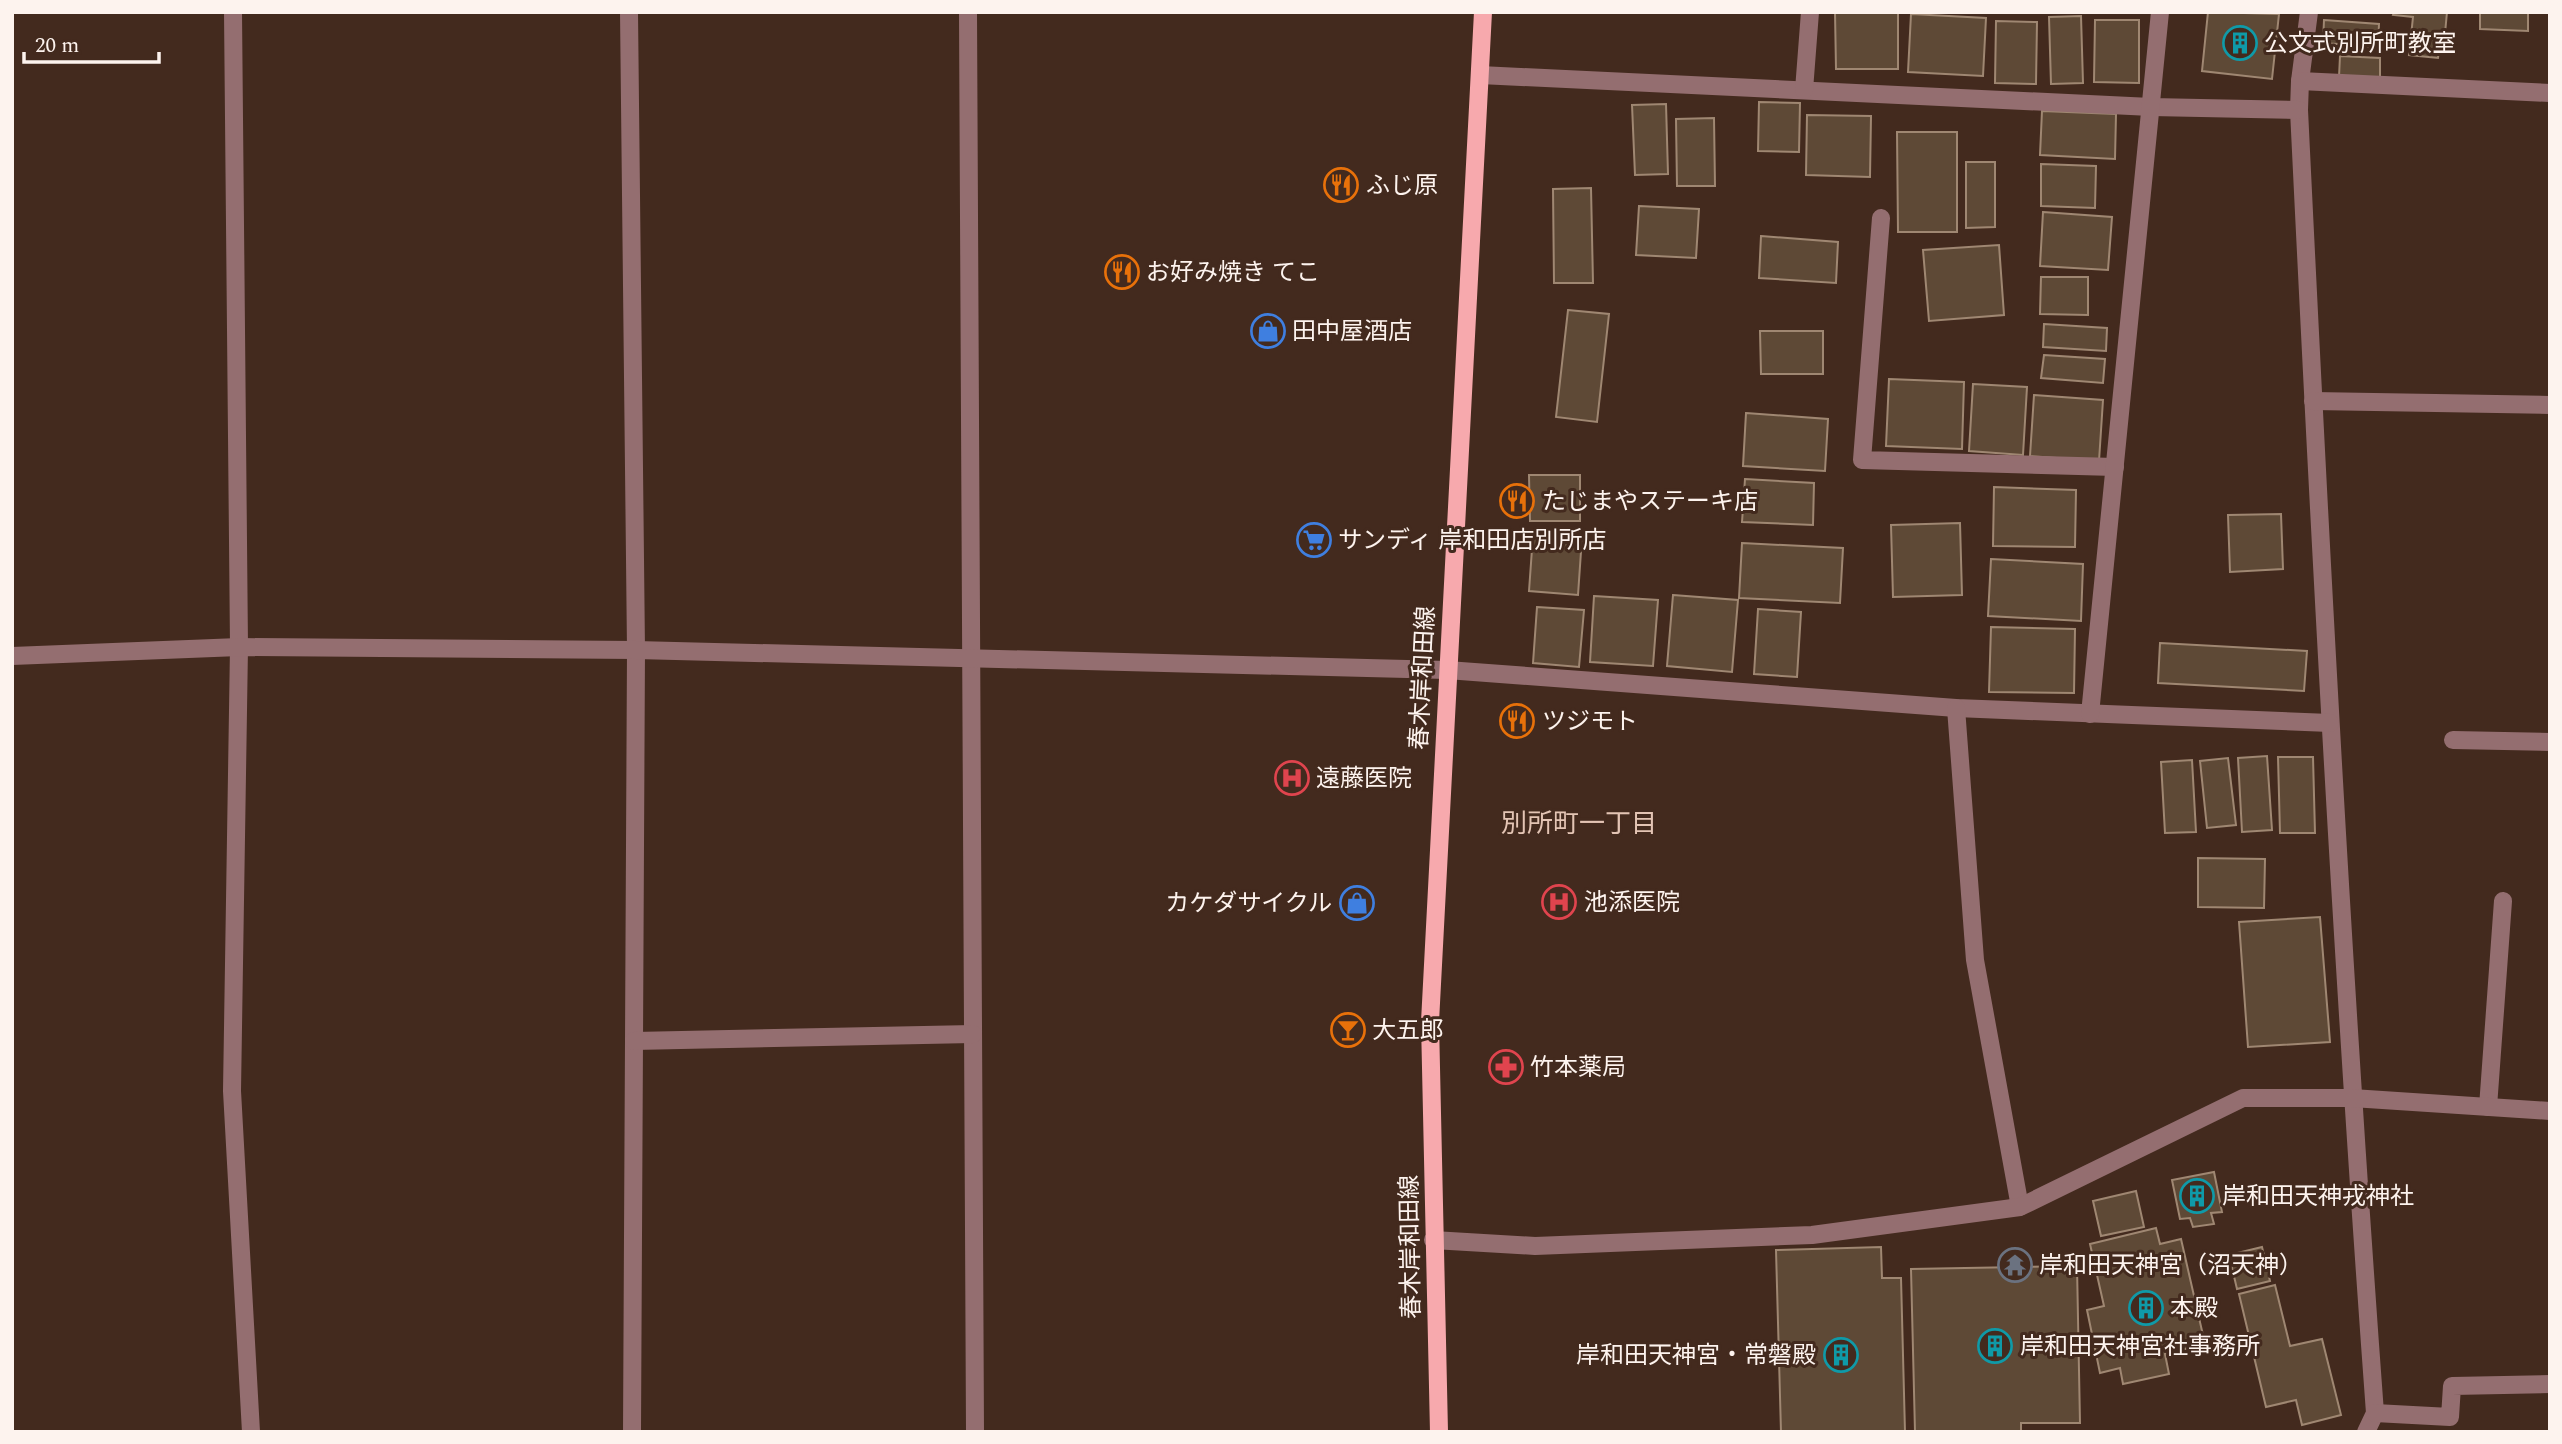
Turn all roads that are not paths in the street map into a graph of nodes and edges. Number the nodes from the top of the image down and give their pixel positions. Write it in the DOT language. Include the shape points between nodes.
graph roads {
  1 [pos="233,12"];
  2 [pos="629,12"];
  3 [pos="968,12"];
  4 [pos="1483,12"];
  5 [pos="1810,12"];
  6 [pos="2160,12"];
  7 [pos="2309,12"];
  8 [pos="1480,75"];
  9 [pos="2300,81"];
  10 [pos="1804,90"];
  11 [pos="2550,93"];
  12 [pos="2151,107"];
  13 [pos="2299,110"];
  14 [pos="1881,218"];
  15 [pos="2313,401"];
  16 [pos="2550,405"];
  17 [pos="2115,467"];
  18 [pos="239,647"];
  19 [pos="636,650"];
  20 [pos="12,656"];
  21 [pos="972,658"];
  22 [pos="1447,670"];
  23 [pos="1956,708"];
  24 [pos="2090,714"];
  25 [pos="2330,723"];
  26 [pos="2453,740"];
  27 [pos="2550,742"];
  28 [pos="2503,901"];
  29 [pos="973,1034"];
  30 [pos="634,1041"];
  31 [pos="2352,1097"];
  32 [pos="2488,1107"];
  33 [pos="2550,1111"];
  34 [pos="2020,1207"];
  35 [pos="1433,1240"];
  36 [pos="2550,1384"];
  37 [pos="2375,1413"];
  38 [pos="251,1432"];
  39 [pos="632,1432"];
  40 [pos="975,1432"];
  41 [pos="1439,1432"];
  42 [pos="2366,1432"];
  1 -- 18 [label="street"];
  2 -- 19 [label="street"];
  3 -- 21 [label="street"];
  4 -- 8 [label="main road, 春木岸和田線"];
  5 -- 10 [label="street"];
  6 -- 12 [label="street"];
  7 -- 9 [label="street"];
  8 -- 10 [label="street"];
  8 -- 22 [label="main road, 春木岸和田線"];
  9 -- 11 [label="street"];
  9 -- 13 [label="street"];
  10 -- 12 [label="street"];
  12 -- 13 [label="street"];
  12 -- 17 [label="street"];
  13 -- 15 [label="street"];
  14 -- 17 [label="street" via="1862,460"];
  15 -- 16 [label="street"];
  15 -- 25 [label="street"];
  17 -- 24 [label="street"];
  18 -- 19 [label="street"];
  18 -- 20 [label="street"];
  18 -- 38 [label="street" via="232,1091"];
  19 -- 21 [label="street"];
  19 -- 30 [label="street"];
  21 -- 22 [label="street"];
  21 -- 29 [label="street"];
  22 -- 23 [label="street"];
  22 -- 35 [label="main road, 春木岸和田線" via="1430,1022"];
  23 -- 24 [label="street"];
  23 -- 34 [label="street" via="1975,960"];
  24 -- 25 [label="street"];
  25 -- 31 [label="street"];
  26 -- 27 [label="street"];
  28 -- 32 [label="street"];
  29 -- 30 [label="street"];
  29 -- 40 [label="street"];
  30 -- 39 [label="street"];
  31 -- 32 [label="street"];
  31 -- 34 [label="street" via="2243,1098"];
  31 -- 37 [label="street"];
  32 -- 33 [label="street"];
  34 -- 35 [label="street" via="1812,1235 1535,1246"];
  35 -- 41 [label="main road, 春木岸和田線"];
  36 -- 37 [label="street" via="2452,1386 2450,1418"];
  37 -- 42 [label="street"];
}
